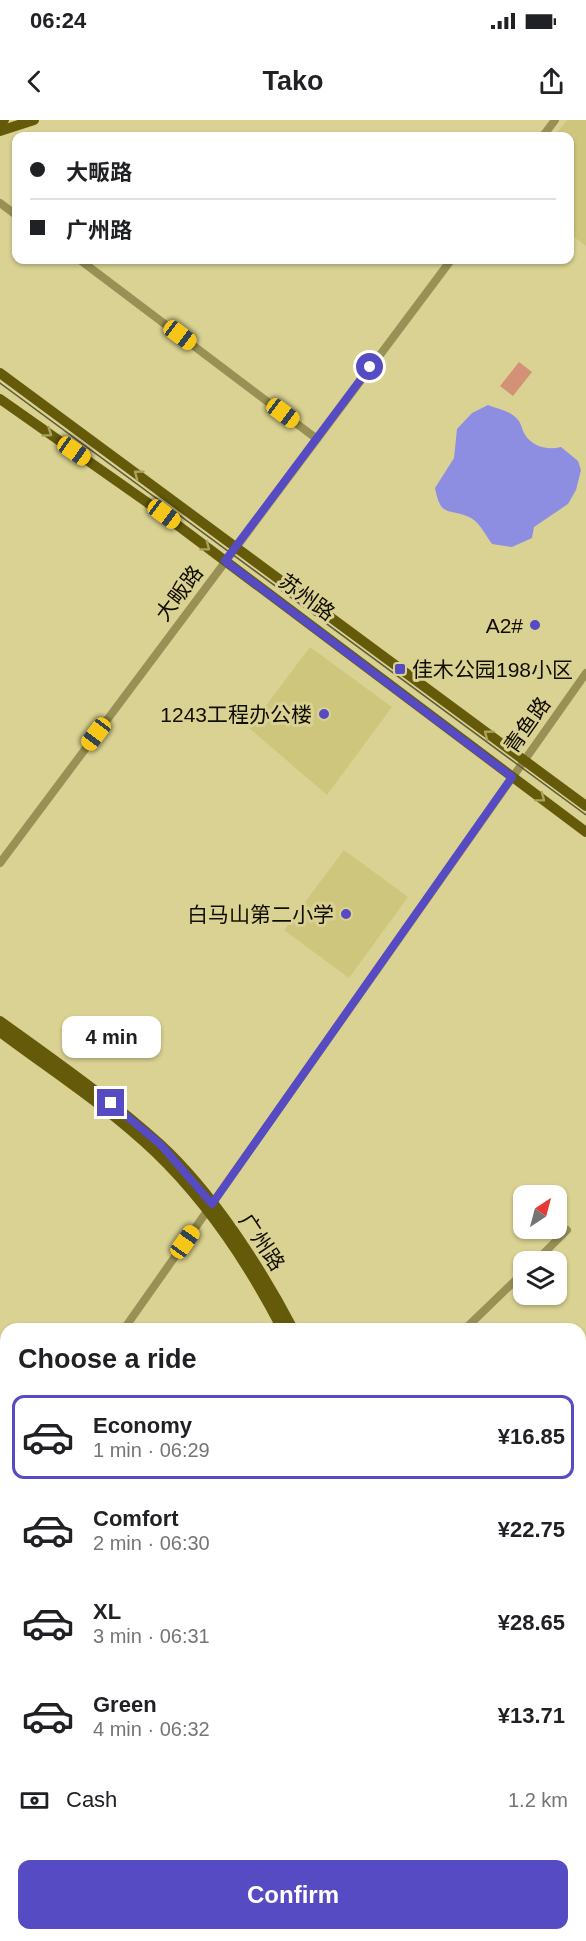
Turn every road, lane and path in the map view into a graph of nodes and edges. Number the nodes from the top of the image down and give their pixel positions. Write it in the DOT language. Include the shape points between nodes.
graph roads {
  1 [pos="34,120"];
  2 [pos="0,131"];
  3 [pos="85,264"];
  4 [pos="448,264"];
  5 [pos="0,373"];
  6 [pos="0,399"];
  7 [pos="317,438"];
  8 [pos="235,548"];
  9 [pos="225,561"];
  10 [pos="586,673"];
  11 [pos="524,760"];
  12 [pos="512,777"];
  13 [pos="586,806"];
  14 [pos="586,832"];
  15 [pos="0,863"];
  16 [pos="0,1021"];
  17 [pos="0,1032"];
  18 [pos="209,1208"];
  19 [pos="558,1239"];
  20 [pos="546,1251"];
  21 [pos="513,1283"];
  22 [pos="128,1323"];
  23 [pos="278,1323"];
  24 [pos="289,1323"];
  25 [pos="471,1323"];
  1 -- 2 [label="main road"];
  3 -- 7 [label="street"];
  4 -- 7 [label="street, 大畈路"];
  8 -- 5 [label="main road, 苏州路, one-way"];
  6 -- 9 [label="main road, 苏州路, one-way"];
  7 -- 8 [label="street, 大畈路"];
  8 -- 9 [label="street, 大畈路"];
  11 -- 8 [label="main road, 苏州路, one-way"];
  9 -- 12 [label="main road, 苏州路"];
  9 -- 15 [label="street, 大畈路"];
  10 -- 11 [label="street, 青鱼路"];
  11 -- 12 [label="street, 青鱼路"];
  11 -- 13 [label="main road, 苏州路"];
  12 -- 14 [label="main road, 苏州路, one-way"];
  12 -- 18 [label="street, 青鱼路"];
  16 -- 18 [label="main road, 广州路" via="161,1145"];
  17 -- 18 [label="main road, 广州路" via="155,1152"];
  18 -- 22 [label="street, 青鱼路"];
  18 -- 23 [label="main road, 广州路"];
  18 -- 24 [label="main road, 广州路" via="248,1251"];
  19 -- 20 [label="street"];
  21 -- 25 [label="street"];
}
